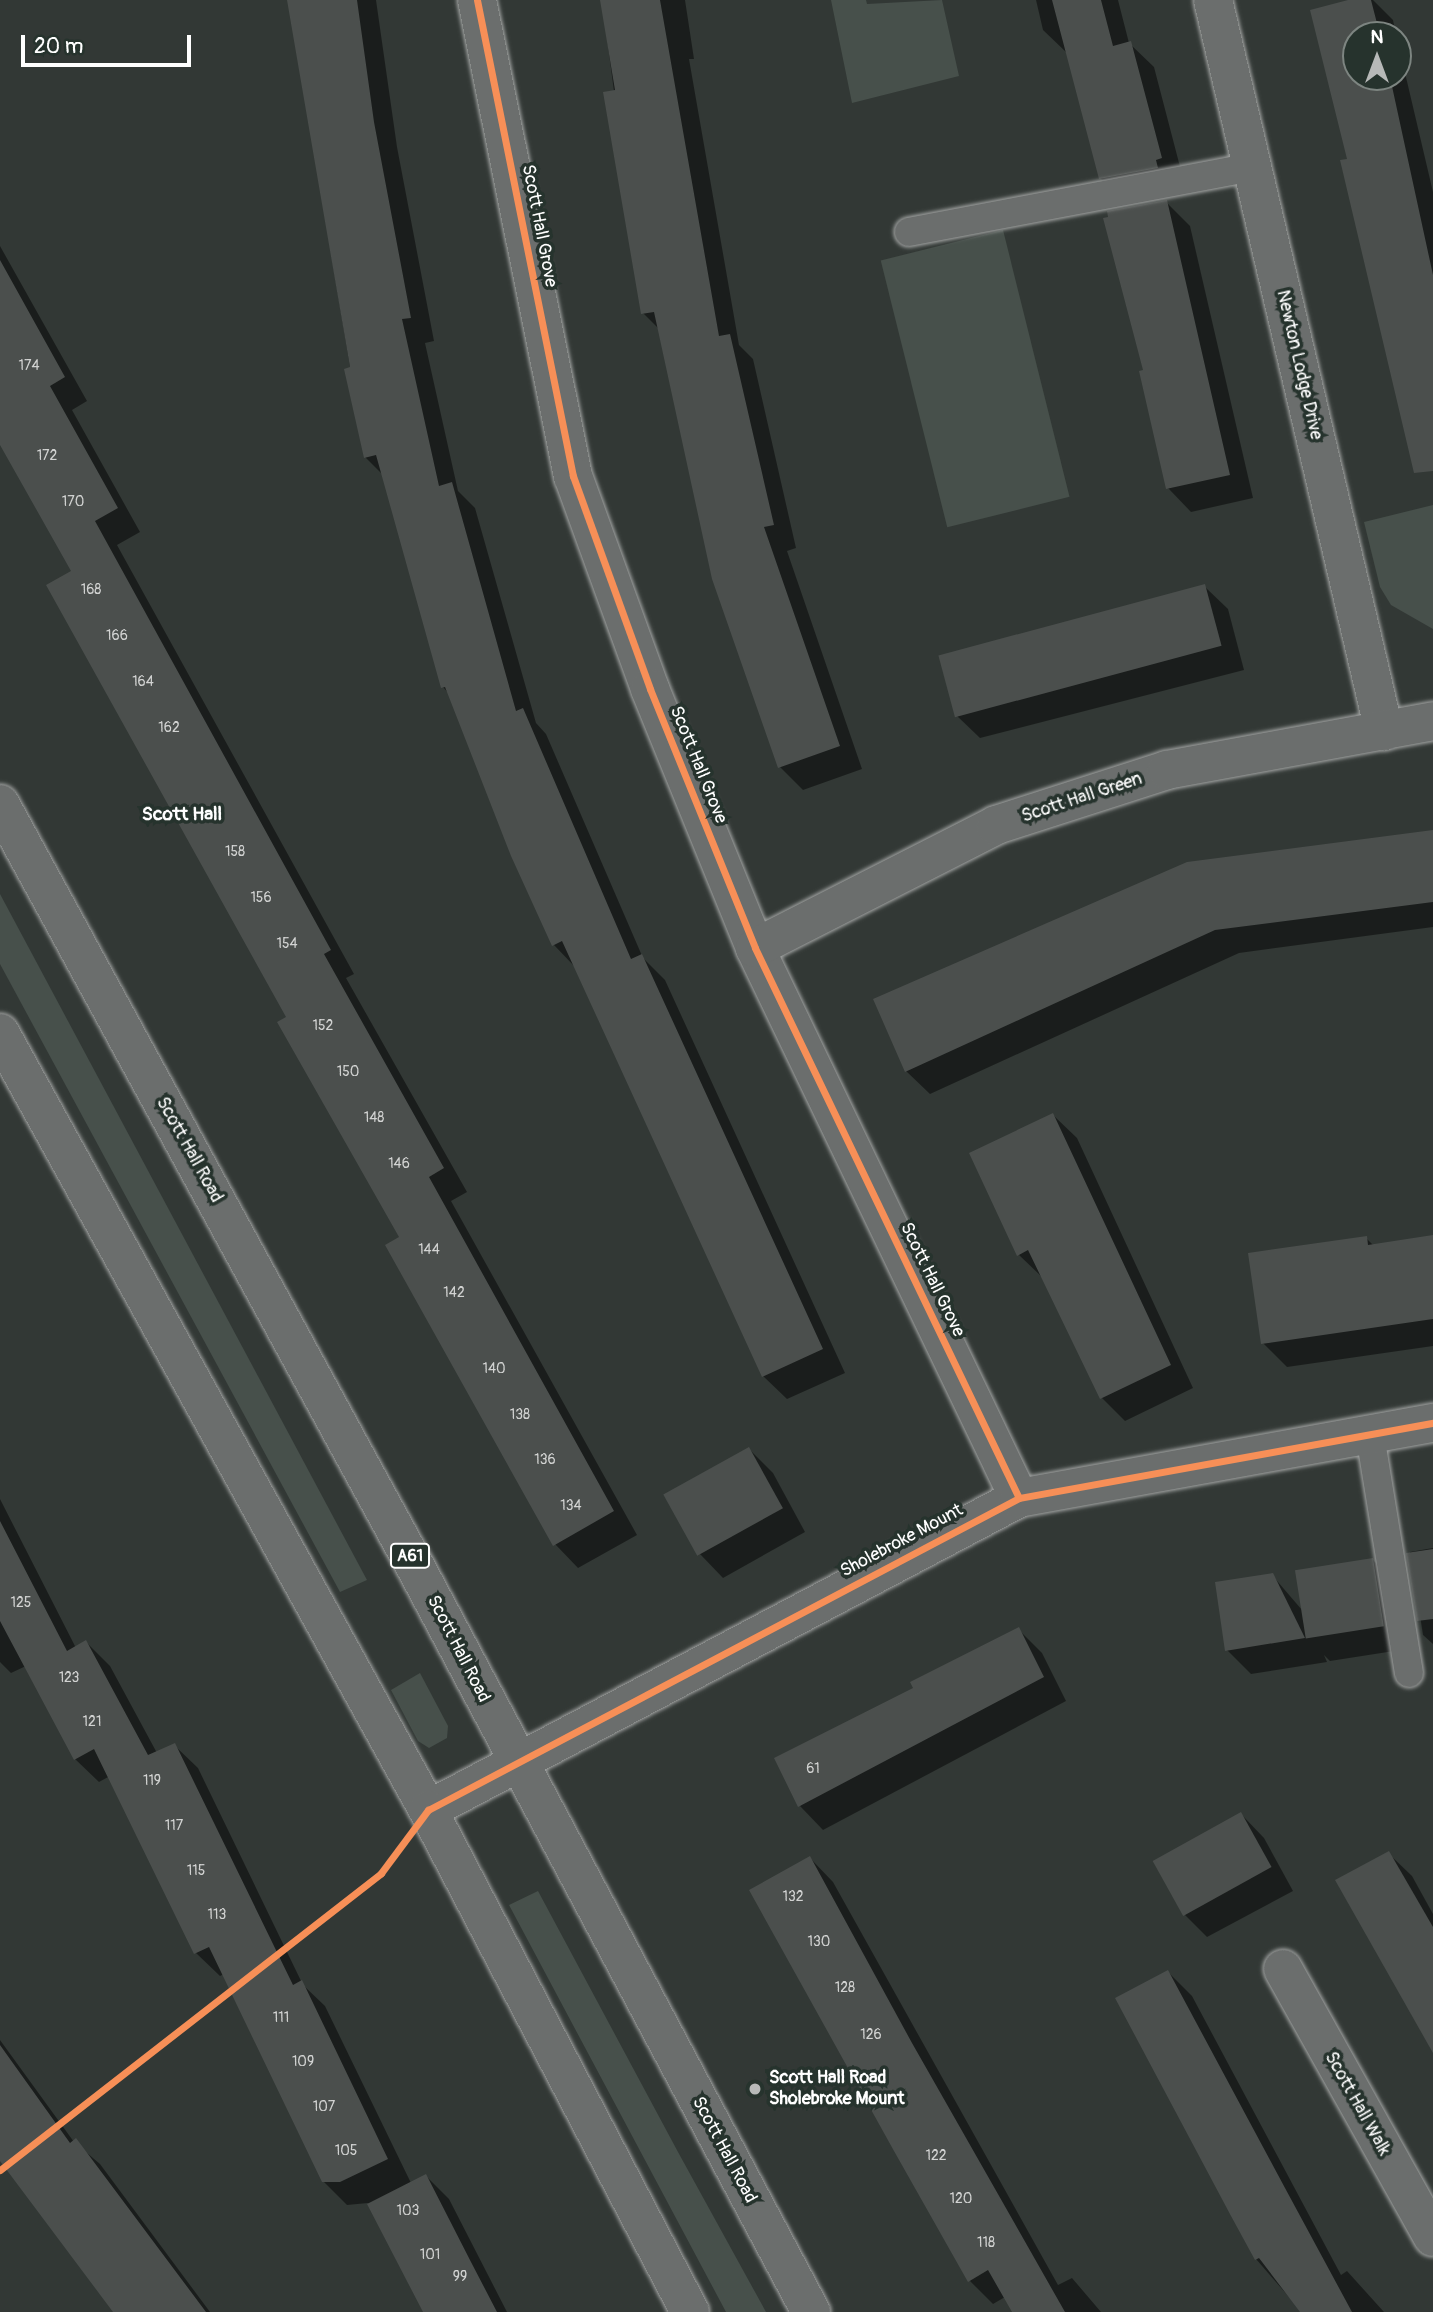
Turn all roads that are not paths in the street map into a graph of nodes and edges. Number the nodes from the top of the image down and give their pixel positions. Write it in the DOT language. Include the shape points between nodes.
graph roads {
  1 [pos="477,0"];
  2 [pos="1213,0"];
  3 [pos="1252,167"];
  4 [pos="909,232"];
  5 [pos="1433,721"];
  6 [pos="1384,731"];
  7 [pos="0,804"];
  8 [pos="755,948"];
  9 [pos="0,1033"];
  10 [pos="1433,1423"];
  11 [pos="1370,1435"];
  12 [pos="1018,1498"];
  13 [pos="1409,1673"];
  14 [pos="516,1763"];
  15 [pos="428,1810"];
  16 [pos="1283,1969"];
  17 [pos="1433,2237"];
  18 [pos="690,2312"];
  19 [pos="811,2312"];
  1 -- 8 [label="main road, Scott Hall Grove" via="573,476 650,689"];
  2 -- 3 [label="main road, Newton Lodge Drive"];
  3 -- 4 [label="lane"];
  3 -- 6 [label="main road, Newton Lodge Drive"];
  5 -- 6 [label="main road, Scott Hall Green"];
  6 -- 8 [label="main road, Scott Hall Green" via="1167,771 996,825"];
  7 -- 14 [label="main road, Scott Hall Road / A61" via="411,1558"];
  8 -- 12 [label="main road, Scott Hall Grove"];
  9 -- 15 [label="main road"];
  10 -- 11 [label="main road, Sholebroke Mount"];
  11 -- 12 [label="main road, Sholebroke Mount"];
  11 -- 13 [label="lane"];
  12 -- 14 [label="main road, Sholebroke Mount"];
  14 -- 15 [label="main road, Sholebroke Mount"];
  14 -- 19 [label="main road, Scott Hall Road / A61"];
  15 -- 18 [label="main road"];
  16 -- 17 [label="main road, Scott Hall Walk"];
}
